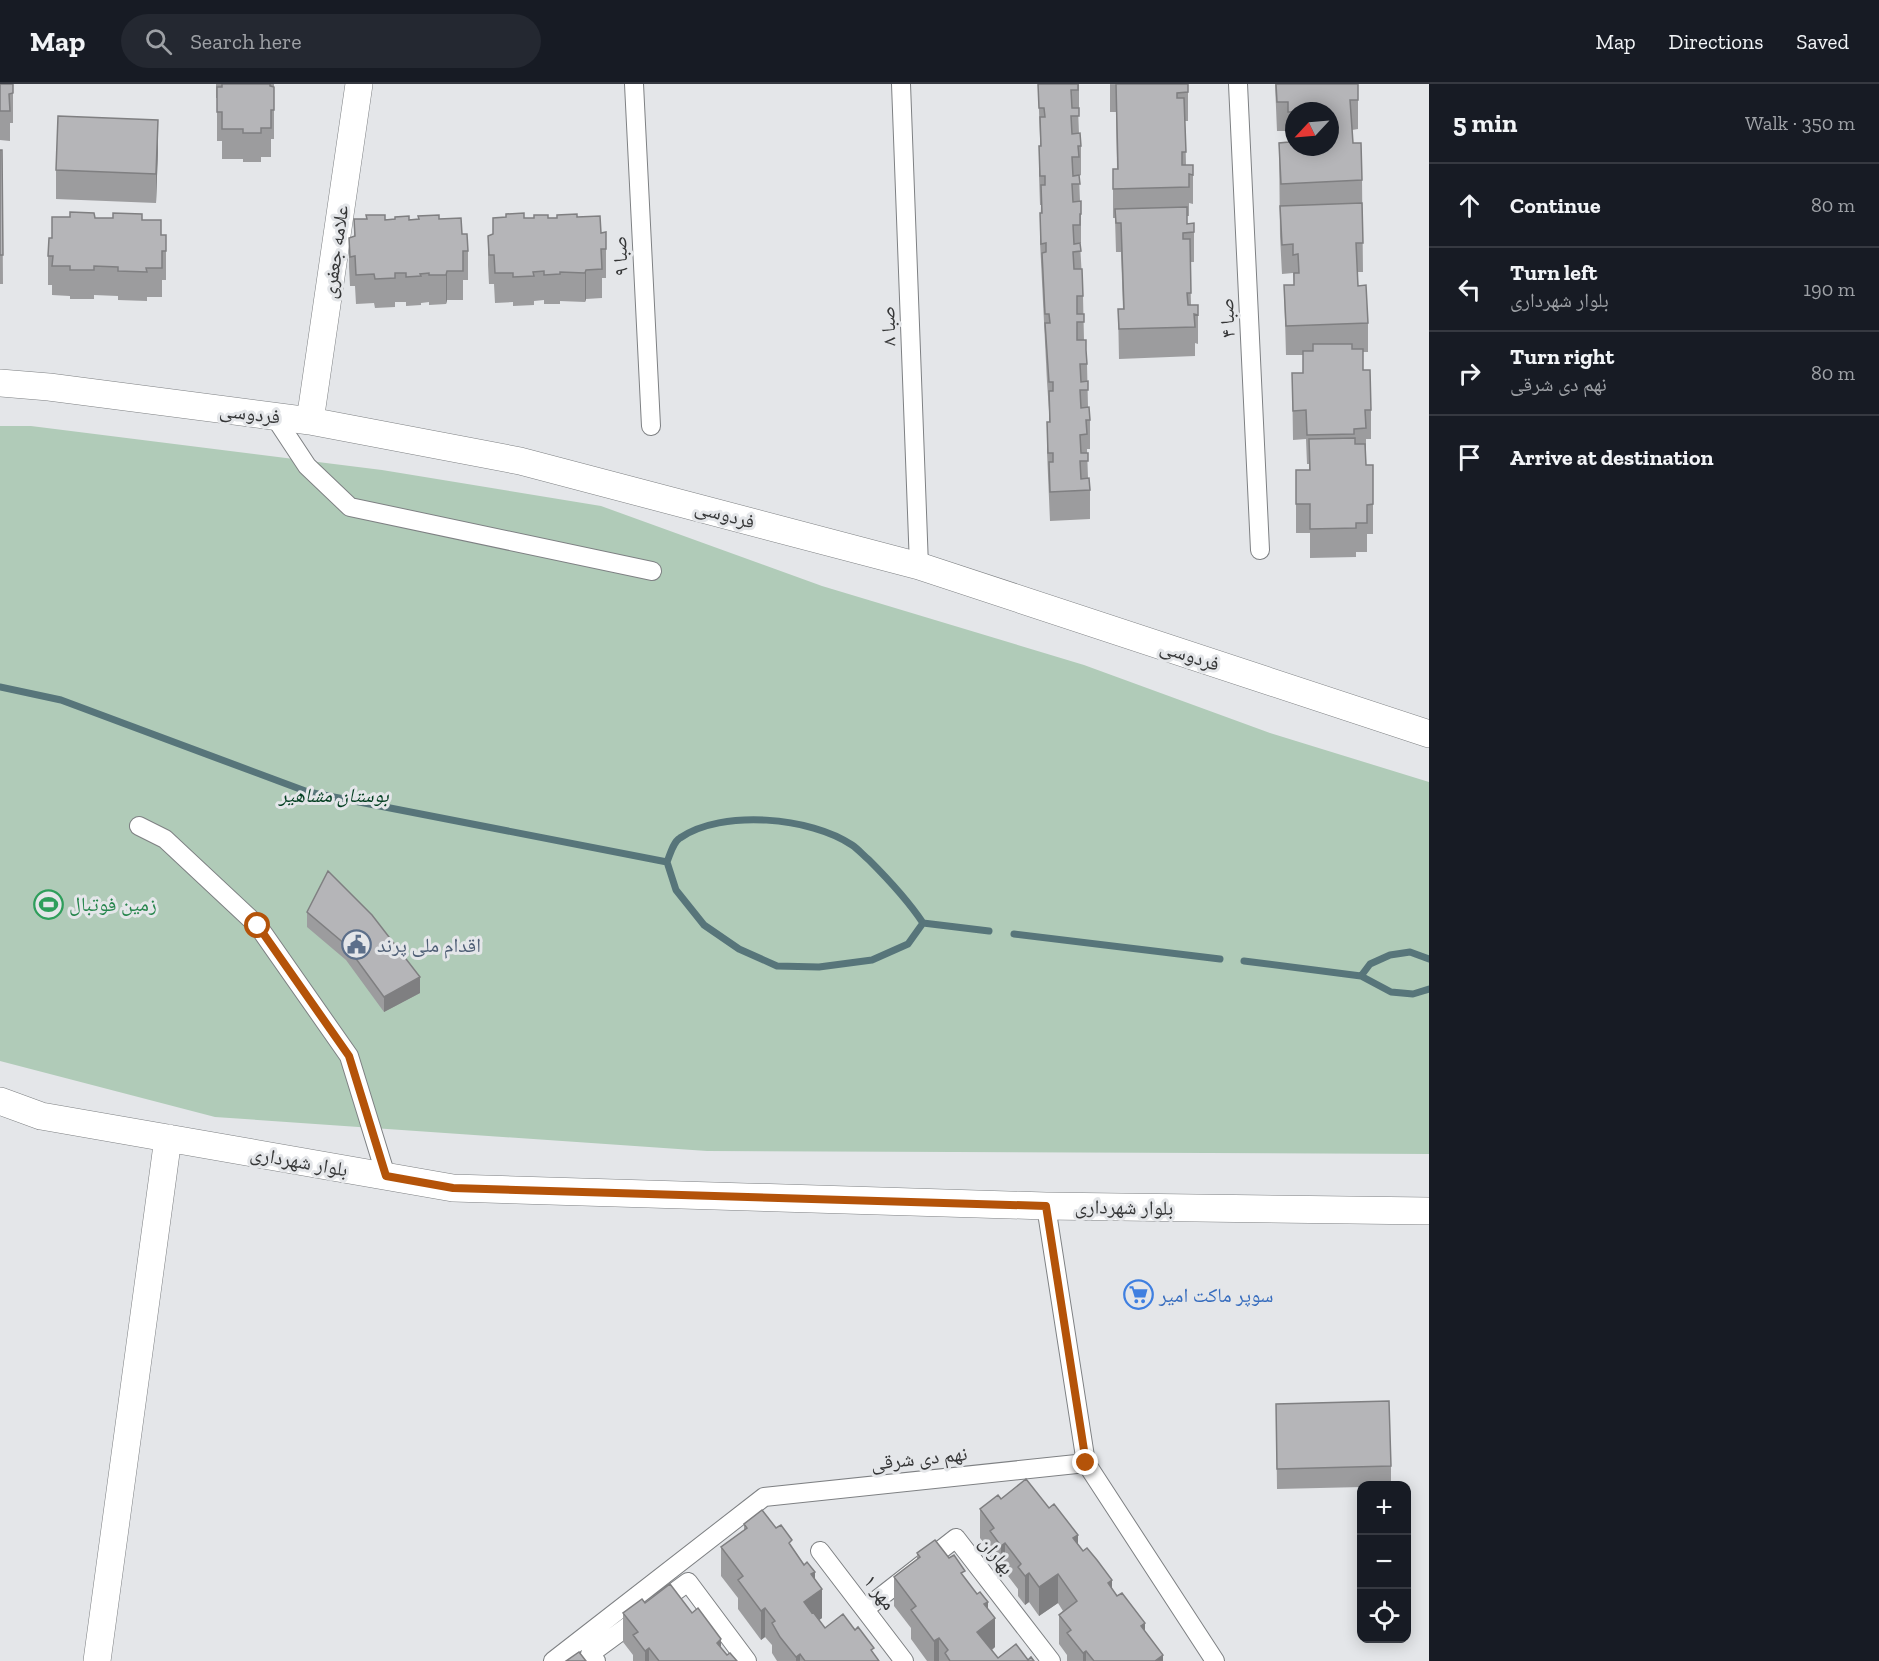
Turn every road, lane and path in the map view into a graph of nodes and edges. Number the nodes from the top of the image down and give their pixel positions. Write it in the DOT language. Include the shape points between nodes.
graph roads {
  1 [pos="359,84"];
  2 [pos="634,84"];
  3 [pos="901,84"];
  4 [pos="1238,84"];
  5 [pos="0,383"];
  6 [pos="274,416"];
  7 [pos="310,421"];
  8 [pos="651,426"];
  9 [pos="1260,550"];
  10 [pos="919,566"];
  11 [pos="652,571"];
  12 [pos="1429,734"];
  13 [pos="138,826"];
  14 [pos="0,1101"];
  15 [pos="168,1138"];
  16 [pos="386,1176"];
  17 [pos="1046,1206"];
  18 [pos="1429,1210"];
  19 [pos="1086,1463"];
  20 [pos="820,1551"];
  21 [pos="865,1609"];
  22 [pos="97,1661"];
  23 [pos="553,1661"];
  24 [pos="596,1661"];
  25 [pos="747,1661"];
  26 [pos="904,1661"];
  27 [pos="1051,1661"];
  28 [pos="1215,1661"];
  1 -- 7 [label="street, علامه جعفری"];
  2 -- 8 [label="street, صبا ۹"];
  3 -- 10 [label="street, صبا ۸"];
  4 -- 9 [label="street, صبا ۴"];
  5 -- 6 [label="street, فردوسی"];
  6 -- 7 [label="street, فردوسی"];
  6 -- 11 [label="street" via="307,466 350,507"];
  7 -- 10 [label="street, فردوسی" via="520,461"];
  10 -- 12 [label="street, فردوسی"];
  13 -- 16 [label="street" via="165,839 258,926 349,1056"];
  14 -- 15 [label="street, بلوار شهرداری" via="41,1116"];
  15 -- 16 [label="street, بلوار شهرداری"];
  15 -- 22 [label="street"];
  16 -- 17 [label="street, بلوار شهرداری" via="453,1188"];
  17 -- 18 [label="street, بلوار شهرداری"];
  17 -- 19 [label="street"];
  19 -- 23 [label="street, نهم دی شرقی" via="764,1497"];
  19 -- 28 [label="street"];
  20 -- 21 [label="street, مهر ۱"];
  21 -- 26 [label="street, مهر ۱"];
  21 -- 27 [label="street, بهاران" via="956,1538"];
  24 -- 25 [label="street" via="590,1654 688,1582"];
}
